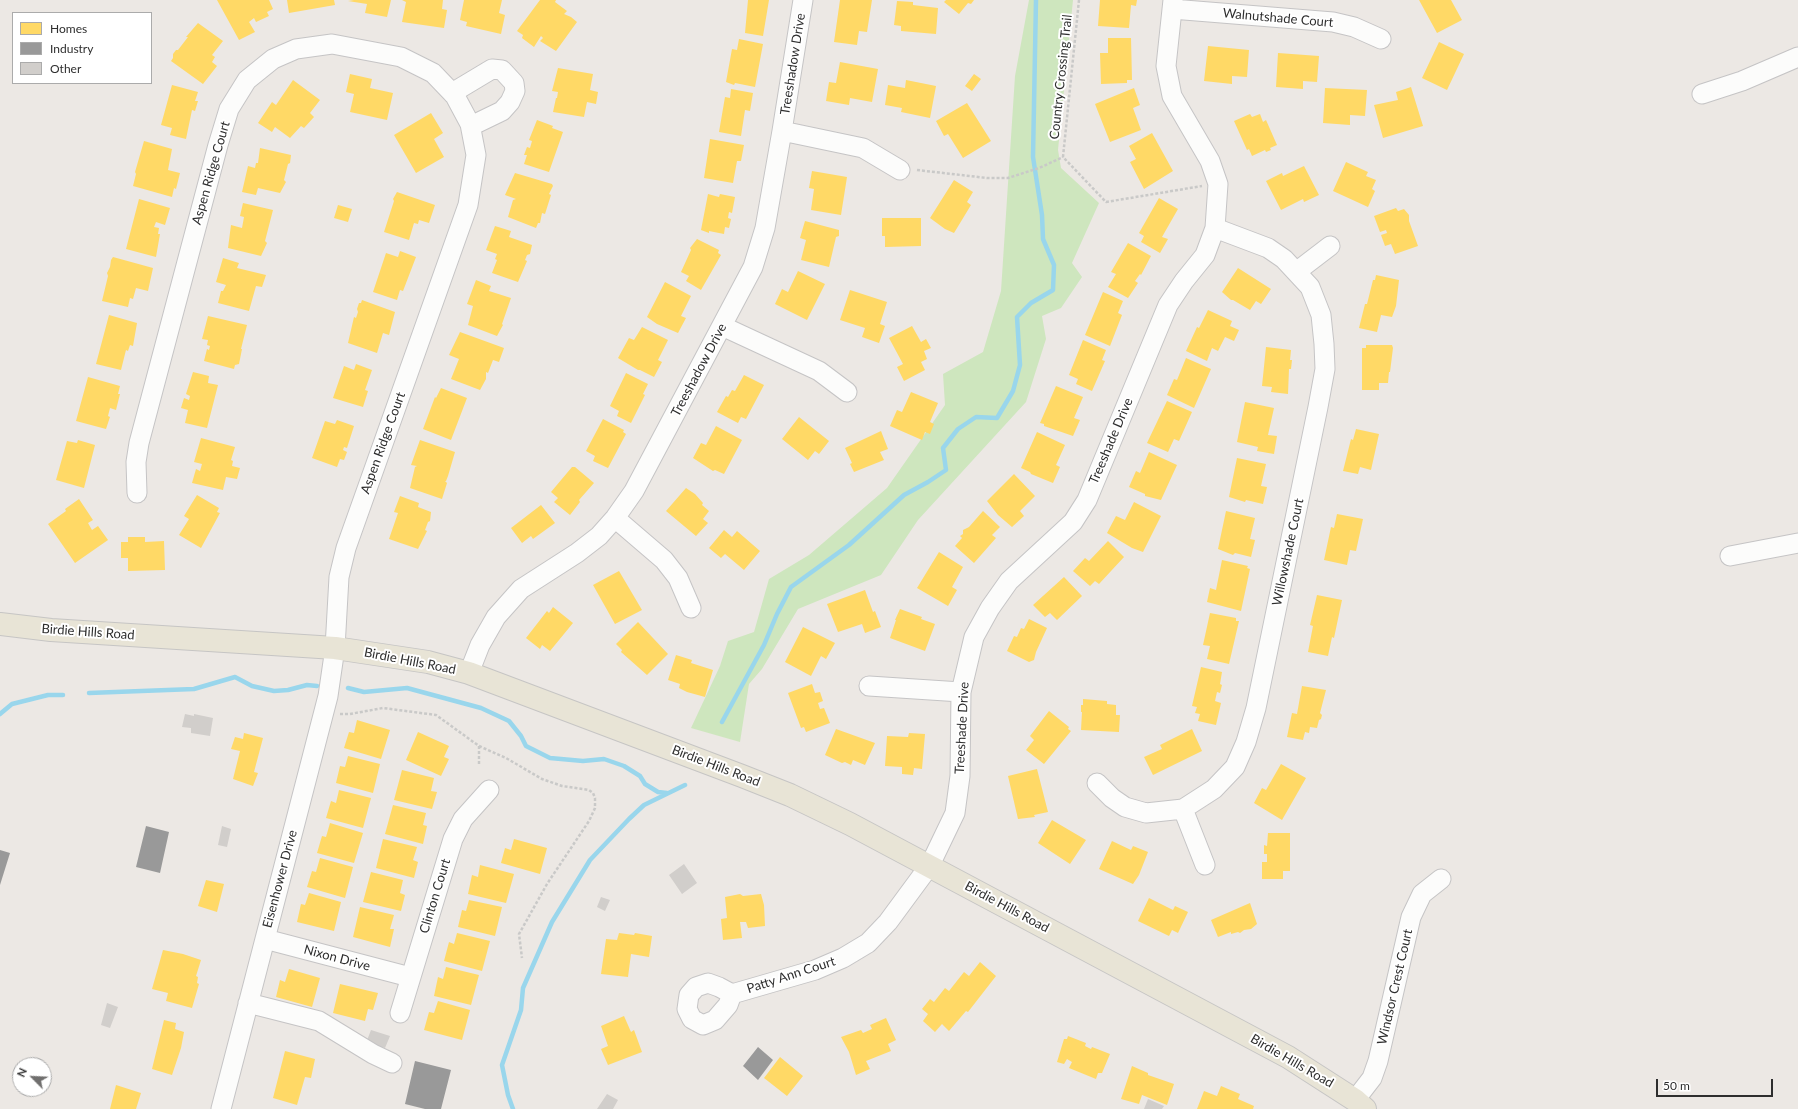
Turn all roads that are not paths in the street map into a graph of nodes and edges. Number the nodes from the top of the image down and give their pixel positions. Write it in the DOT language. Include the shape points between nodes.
graph roads {
  1 [pos="803,0"];
  2 [pos="1172,4"];
  3 [pos="1381,39"];
  4 [pos="1798,57"];
  5 [pos="452,93"];
  6 [pos="1702,94"];
  7 [pos="471,126"];
  8 [pos="782,131"];
  9 [pos="900,170"];
  10 [pos="1215,228"];
  11 [pos="1330,246"];
  12 [pos="1296,272"];
  13 [pos="722,326"];
  14 [pos="847,392"];
  15 [pos="138,493"];
  16 [pos="615,518"];
  17 [pos="1798,543"];
  18 [pos="1730,556"];
  19 [pos="692,608"];
  20 [pos="0,624"];
  21 [pos="335,648"];
  22 [pos="469,673"];
  23 [pos="868,686"];
  24 [pos="961,692"];
  25 [pos="1097,783"];
  26 [pos="489,790"];
  27 [pos="1183,809"];
  28 [pos="930,865"];
  29 [pos="1205,866"];
  30 [pos="1441,879"];
  31 [pos="265,939"];
  32 [pos="410,977"];
  33 [pos="732,994"];
  34 [pos="248,1003"];
  35 [pos="400,1013"];
  36 [pos="392,1064"];
  37 [pos="1360,1104"];
  38 [pos="221,1109"];
  1 -- 8 [label="street, Treeshadow Drive"];
  2 -- 3 [label="street, Walnutshade Court" via="1333,22 1354,27"];
  2 -- 10 [label="street, Treeshade Drive" via="1166,66 1172,96 1210,161 1218,184"];
  4 -- 6 [label="street" via="1742,81"];
  5 -- 7 [label="street, Aspen Ridge Court"];
  5 -- 7 [label="street" via="492,69 502,70 514,83 515,91 502,111"];
  5 -- 15 [label="street, Aspen Ridge Court" via="433,73 401,57 332,44 296,49 273,59 247,80 229,109 218,145 141,435 136,462"];
  7 -- 21 [label="street, Aspen Ridge Court" via="476,155 468,205 346,548 339,577"];
  8 -- 9 [label="street" via="864,148"];
  8 -- 13 [label="street, Treeshadow Drive" via="764,228 753,267"];
  10 -- 12 [label="street, Willowshade Court" via="1268,248 1284,259"];
  10 -- 24 [label="street, Treeshade Drive" via="1205,255 1168,305 1087,500 1072,522 1009,581 990,608 974,637"];
  11 -- 12 [label="street"];
  12 -- 27 [label="street, Willowshade Court" via="1310,287 1321,315 1325,368 1256,708 1235,767 1214,790"];
  13 -- 14 [label="street" via="819,371"];
  13 -- 16 [label="street, Treeshadow Drive" via="634,491"];
  16 -- 19 [label="street" via="664,560 678,578"];
  16 -- 22 [label="street, Treeshadow Drive" via="599,536 577,553 521,589 496,617 480,645"];
  17 -- 18 [label="street"];
  20 -- 21 [label="main road, Birdie Hills Road" via="51,630"];
  21 -- 22 [label="main road, Birdie Hills Road" via="428,662"];
  21 -- 31 [label="street, Eisenhower Drive" via="328,696"];
  22 -- 28 [label="main road, Birdie Hills Road" via="790,795"];
  23 -- 24 [label="street"];
  24 -- 28 [label="street, Treeshade Drive" via="960,776 955,813"];
  25 -- 27 [label="street, Willowshade Court" via="1126,807 1146,813"];
  26 -- 32 [label="street, Clinton Court" via="463,819 454,839"];
  27 -- 29 [label="street"];
  28 -- 33 [label="street, Patty Ann Court" via="888,922 868,943 843,958 815,970"];
  28 -- 37 [label="main road, Birdie Hills Road" via="1288,1057"];
  30 -- 37 [label="street, Windsor Crest Court" via="1422,894 1411,917 1378,1061"];
  31 -- 32 [label="street, Nixon Drive"];
  31 -- 34 [label="street, Eisenhower Drive"];
  32 -- 35 [label="street, Clinton Court"];
  34 -- 36 [label="street" via="319,1021"];
  34 -- 38 [label="street, Eisenhower Drive"];
}
